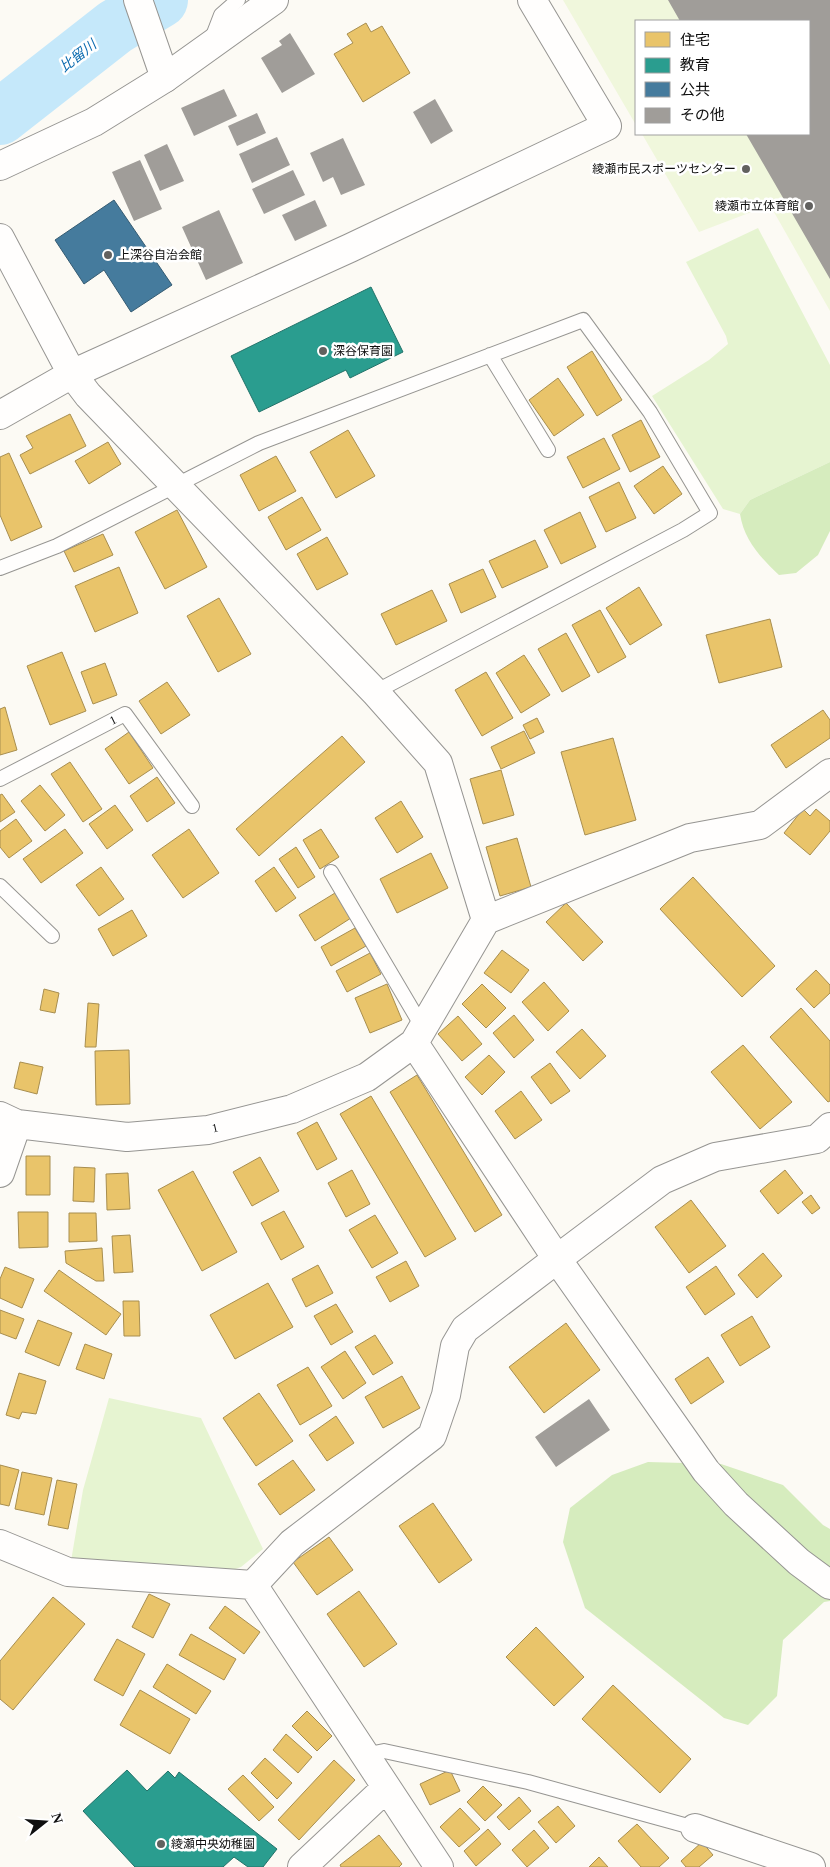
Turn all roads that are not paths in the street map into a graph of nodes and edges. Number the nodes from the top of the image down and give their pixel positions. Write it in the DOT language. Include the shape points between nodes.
graph roads {
  1 [pos="138,0"];
  2 [pos="238,0"];
  3 [pos="274,0"];
  4 [pos="532,0"];
  5 [pos="210,47"];
  6 [pos="165,78"];
  7 [pos="0,166"];
  8 [pos="0,238"];
  9 [pos="490,355"];
  10 [pos="72,374"];
  11 [pos="0,415"];
  12 [pos="548,450"];
  13 [pos="177,485"];
  14 [pos="0,568"];
  15 [pos="375,692"];
  16 [pos="830,773"];
  17 [pos="0,779"];
  18 [pos="192,806"];
  19 [pos="331,872"];
  20 [pos="0,886"];
  21 [pos="486,920"];
  22 [pos="52,936"];
  23 [pos="419,1036"];
  24 [pos="8,1120"];
  25 [pos="830,1127"];
  26 [pos="0,1173"];
  27 [pos="557,1259"];
  28 [pos="0,1544"];
  29 [pos="253,1585"];
  30 [pos="830,1585"];
  31 [pos="364,1755"];
  32 [pos="386,1788"];
  33 [pos="695,1828"];
  34 [pos="302,1867"];
  35 [pos="439,1867"];
  36 [pos="811,1867"];
  1 -- 6 [label="street"];
  2 -- 5 [label="lane" via="221,15"];
  3 -- 5 [label="street"];
  4 -- 10 [label="street" via="607,126 350,248"];
  5 -- 6 [label="street"];
  6 -- 7 [label="street" via="94,122"];
  8 -- 10 [label="street"];
  9 -- 12 [label="lane"];
  9 -- 13 [label="lane" via="259,443"];
  9 -- 15 [label="lane" via="583,320 650,412 710,513"];
  10 -- 11 [label="street"];
  10 -- 13 [label="street" via="94,401"];
  13 -- 14 [label="lane" via="57,546"];
  13 -- 15 [label="street"];
  15 -- 21 [label="street" via="438,764"];
  16 -- 21 [label="street" via="760,825 690,838"];
  17 -- 18 [label="lane, 1" via="125,714"];
  19 -- 23 [label="lane"];
  20 -- 22 [label="lane"];
  21 -- 23 [label="street"];
  23 -- 24 [label="street, 1" via="368,1076 292,1109 208,1130 127,1137"];
  23 -- 27 [label="street"];
  24 -- 26 [label="street"];
  25 -- 27 [label="street" via="817,1139 715,1157 662,1180"];
  27 -- 29 [label="street" via="465,1329 455,1346 446,1395 432,1436 292,1543"];
  27 -- 30 [label="street" via="706,1470 736,1504 778,1543"];
  28 -- 29 [label="street" via="68,1572"];
  29 -- 31 [label="street"];
  31 -- 32 [label="street"];
  31 -- 33 [label="lane" via="384,1751 528,1782"];
  32 -- 34 [label="street"];
  32 -- 35 [label="street"];
  33 -- 36 [label="street"];
}
